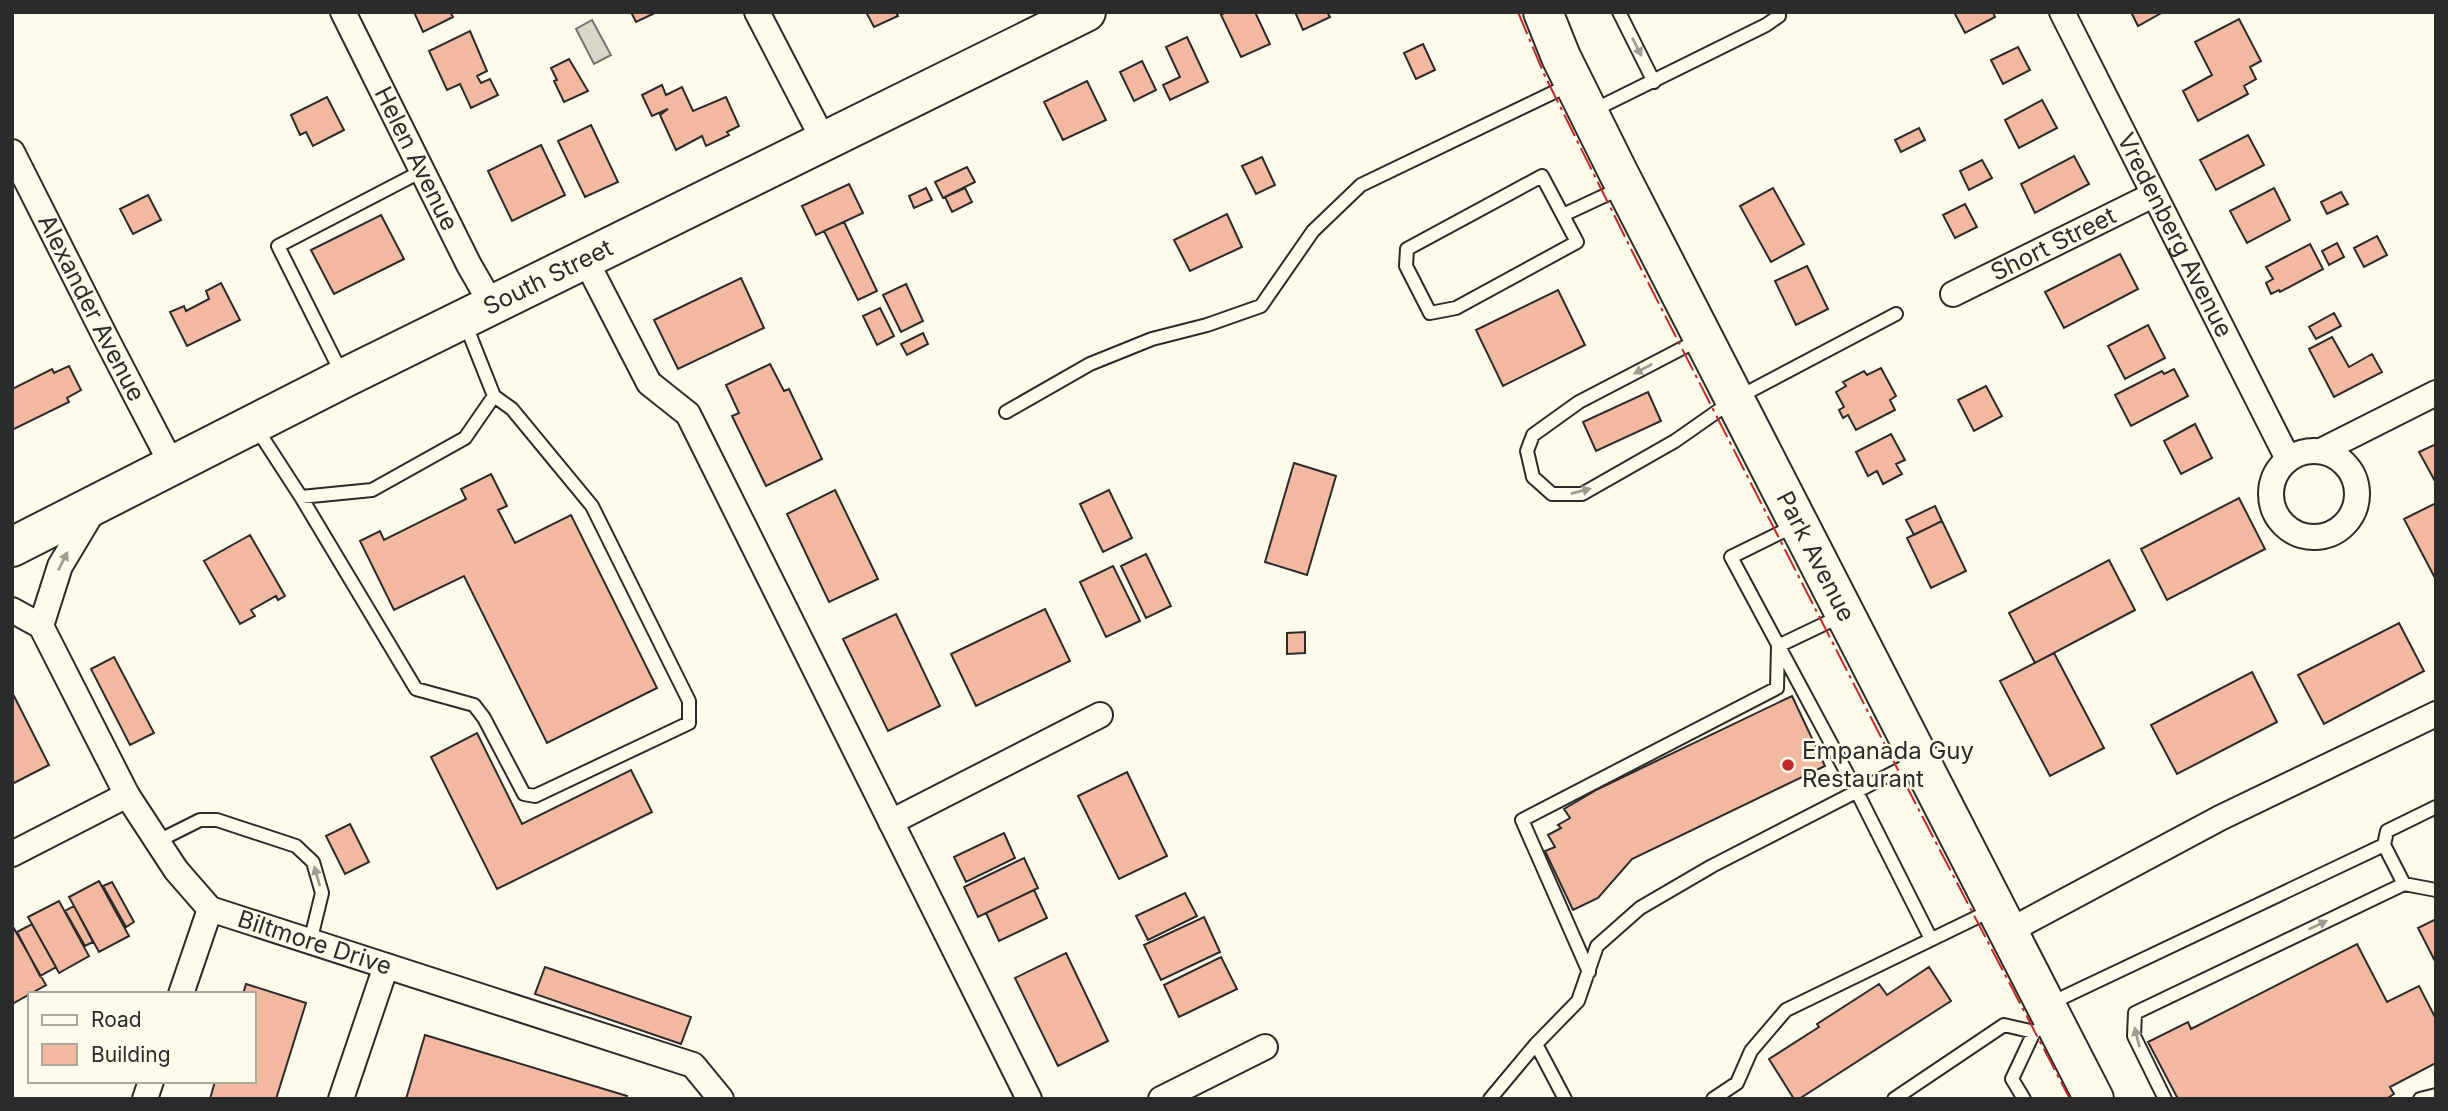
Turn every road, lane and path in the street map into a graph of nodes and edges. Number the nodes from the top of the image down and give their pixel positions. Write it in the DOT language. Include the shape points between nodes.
graph roads {
  1 [pos="343,12"];
  2 [pos="757,12"];
  3 [pos="1086,12"];
  4 [pos="1543,12"];
  5 [pos="1619,12"];
  6 [pos="2062,12"];
  7 [pos="1779,14"];
  8 [pos="1654,82"];
  9 [pos="1581,98"];
  10 [pos="824,141"];
  11 [pos="12,152"];
  12 [pos="422,171"];
  13 [pos="1625,186"];
  14 [pos="2153,195"];
  15 [pos="1563,215"];
  16 [pos="585,260"];
  17 [pos="1953,294"];
  18 [pos="478,313"];
  19 [pos="1896,314"];
  20 [pos="1704,337"];
  21 [pos="344,378"];
  22 [pos="2436,393"];
  23 [pos="494,396"];
  24 [pos="1735,399"];
  25 [pos="1006,412"];
  26 [pos="254,425"];
  27 [pos="2321,451"];
  28 [pos="2288,459"];
  29 [pos="172,465"];
  30 [pos="301,496"];
  31 [pos="98,502"];
  32 [pos="1799,523"];
  33 [pos="12,547"];
  34 [pos="12,610"];
  35 [pos="1846,613"];
  36 [pos="41,626"];
  37 [pos="1778,646"];
  38 [pos="1100,715"];
  39 [pos="2436,715"];
  40 [pos="1920,758"];
  41 [pos="1856,790"];
  42 [pos="127,795"];
  43 [pos="2436,807"];
  44 [pos="891,822"];
  45 [pos="158,841"];
  46 [pos="2384,845"];
  47 [pos="12,854"];
  48 [pos="2404,884"];
  49 [pos="2436,890"];
  50 [pos="210,909"];
  51 [pos="2003,919"];
  52 [pos="1931,939"];
  53 [pos="310,942"];
  54 [pos="386,966"];
  55 [pos="1590,971"];
  56 [pos="182,992"];
  57 [pos="2044,1020"];
  58 [pos="1536,1044"];
  59 [pos="1265,1047"];
  60 [pos="2436,1095"];
  61 [pos="341,1099"];
  62 [pos="721,1099"];
  63 [pos="1029,1099"];
  64 [pos="1161,1099"];
  65 [pos="1490,1099"];
  66 [pos="1565,1099"];
  67 [pos="1713,1099"];
  68 [pos="1894,1099"];
  69 [pos="2024,1099"];
  70 [pos="2094,1099"];
  71 [pos="2165,1099"];
  72 [pos="2420,1099"];
  1 -- 12 [label="street, Helen Avenue"];
  2 -- 10 [label="street"];
  3 -- 10 [label="main road, South Street"];
  4 -- 9 [label="main road, Park Avenue"];
  5 -- 8 [label="lane, one-way"];
  6 -- 14 [label="street, Vredenberg Avenue"];
  7 -- 8 [label="lane"];
  8 -- 9 [label="lane"];
  9 -- 13 [label="main road, Park Avenue"];
  9 -- 25 [label="lane" via="1361,186 1313,231 1261,306 1152,339 1090,364"];
  10 -- 16 [label="main road, South Street"];
  11 -- 29 [label="street, Alexander Avenue"];
  12 -- 18 [label="street, Helen Avenue" via="469,265"];
  12 -- 21 [label="lane" via="278,246"];
  13 -- 15 [label="lane"];
  13 -- 20 [label="main road, Park Avenue"];
  14 -- 17 [label="street, Short Street"];
  14 -- 28 [label="street, Vredenberg Avenue"];
  15 -- 15 [label="lane" via="1542,176 1407,249 1406,265 1430,313 1456,308 1577,243"];
  16 -- 18 [label="main road, South Street"];
  16 -- 44 [label="street" via="649,383 688,414"];
  18 -- 21 [label="main road, South Street"];
  18 -- 23 [label="lane"];
  19 -- 24 [label="lane"];
  20 -- 24 [label="main road, Park Avenue"];
  20 -- 24 [label="lane, one-way" via="1578,402 1533,435 1527,451 1533,477 1552,494 1582,494 1675,441"];
  21 -- 26 [label="main road, South Street"];
  22 -- 27 [label="street"];
  23 -- 30 [label="lane" via="465,438 372,490"];
  23 -- 30 [label="lane" via="512,409 592,506 689,701 689,723 535,796 524,794 474,705 416,689"];
  24 -- 32 [label="main road, Park Avenue"];
  26 -- 29 [label="main road, South Street"];
  26 -- 30 [label="lane"];
  27 -- 28 [label="street"];
  27 -- 28 [label="street" via="2337,457 2357,484 2351,517 2325,537 2292,532 2279,520 2271,488"];
  29 -- 31 [label="main road, South Street"];
  31 -- 33 [label="main road, South Street"];
  36 -- 31 [label="street, one-way" via="60,566"];
  32 -- 35 [label="main road, Park Avenue"];
  32 -- 37 [label="lane" via="1731,557"];
  34 -- 36 [label="street"];
  35 -- 37 [label="lane"];
  35 -- 40 [label="main road, Park Avenue"];
  36 -- 42 [label="street, Biltmore Drive"];
  37 -- 41 [label="lane"];
  37 -- 55 [label="lane" via="1777,688 1522,820"];
  38 -- 44 [label="street"];
  39 -- 51 [label="street"];
  40 -- 41 [label="lane"];
  40 -- 51 [label="main road, Park Avenue"];
  41 -- 52 [label="lane"];
  41 -- 55 [label="lane" via="1640,908 1597,946"];
  42 -- 45 [label="street, Biltmore Drive"];
  42 -- 47 [label="street"];
  43 -- 46 [label="lane" via="2387,831"];
  44 -- 63 [label="street"];
  45 -- 50 [label="street, Biltmore Drive"];
  53 -- 45 [label="lane, one-way" via="322,893 313,862 296,846 217,820 200,820"];
  46 -- 48 [label="lane"];
  46 -- 57 [label="lane"];
  48 -- 49 [label="lane"];
  71 -- 48 [label="lane, one-way" via="2134,1036 2135,1013"];
  50 -- 53 [label="street, Biltmore Drive"];
  50 -- 56 [label="street"];
  51 -- 52 [label="lane"];
  51 -- 57 [label="main road, Park Avenue"];
  52 -- 67 [label="lane" via="1786,1010 1751,1051 1737,1083"];
  53 -- 54 [label="street, Biltmore Drive"];
  54 -- 61 [label="street"];
  54 -- 62 [label="street, Biltmore Drive" via="693,1065"];
  55 -- 58 [label="lane" via="1578,1001"];
  57 -- 68 [label="lane" via="2004,1025"];
  57 -- 69 [label="lane" via="2012,1079"];
  57 -- 70 [label="main road, Park Avenue"];
  58 -- 65 [label="lane"];
  58 -- 66 [label="lane"];
  59 -- 64 [label="street"];
  60 -- 72 [label="lane"];
}
